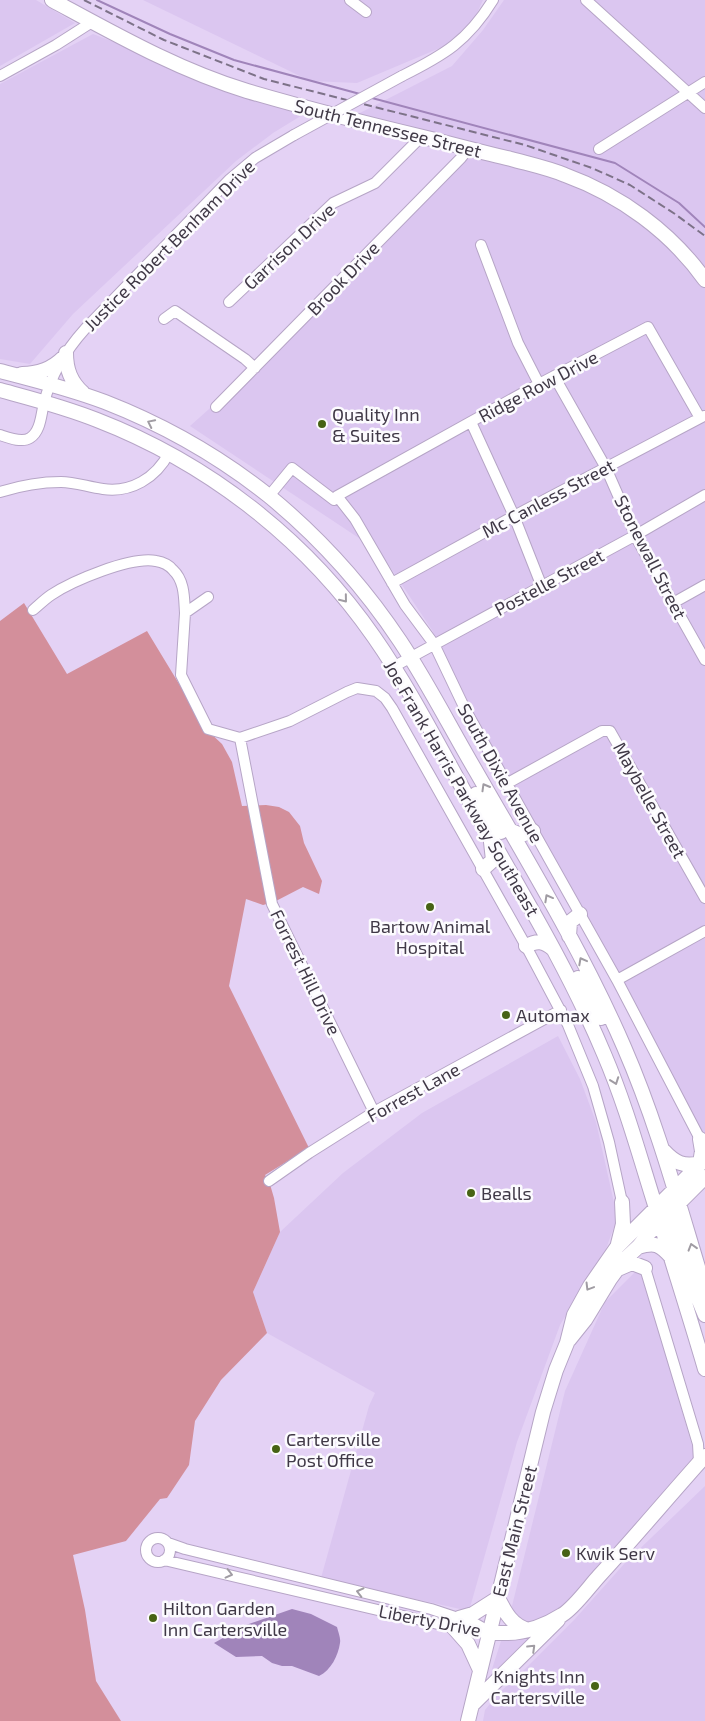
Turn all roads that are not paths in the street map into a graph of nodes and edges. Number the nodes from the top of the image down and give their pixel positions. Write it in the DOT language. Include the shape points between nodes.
graph roads {
  1 [pos="52,0"];
  2 [pos="350,0"];
  3 [pos="493,0"];
  4 [pos="586,0"];
  5 [pos="366,12"];
  6 [pos="92,22"];
  7 [pos="0,76"];
  8 [pos="705,82"];
  9 [pos="688,93"];
  10 [pos="705,108"];
  11 [pos="421,137"];
  12 [pos="468,148"];
  13 [pos="599,149"];
  14 [pos="482,244"];
  15 [pos="705,280"];
  16 [pos="229,302"];
  17 [pos="164,319"];
  18 [pos="65,356"];
  19 [pos="255,368"];
  20 [pos="0,370"];
  21 [pos="14,374"];
  22 [pos="554,376"];
  23 [pos="0,381"];
  24 [pos="539,384"];
  25 [pos="0,390"];
  26 [pos="48,393"];
  27 [pos="88,396"];
  28 [pos="216,408"];
  29 [pos="702,417"];
  30 [pos="471,422"];
  31 [pos="0,435"];
  32 [pos="169,453"];
  33 [pos="606,468"];
  34 [pos="0,492"];
  35 [pos="337,496"];
  36 [pos="705,496"];
  37 [pos="274,501"];
  38 [pos="514,516"];
  39 [pos="636,535"];
  40 [pos="392,583"];
  41 [pos="705,585"];
  42 [pos="542,587"];
  43 [pos="208,598"];
  44 [pos="673,603"];
  45 [pos="33,610"];
  46 [pos="185,613"];
  47 [pos="434,644"];
  48 [pos="705,660"];
  49 [pos="402,662"];
  50 [pos="240,738"];
  51 [pos="506,784"];
  52 [pos="509,830"];
  53 [pos="533,831"];
  54 [pos="488,832"];
  55 [pos="527,860"];
  56 [pos="482,868"];
  57 [pos="705,898"];
  58 [pos="580,914"];
  59 [pos="705,931"];
  60 [pos="546,935"];
  61 [pos="569,936"];
  62 [pos="526,946"];
  63 [pos="553,949"];
  64 [pos="616,980"];
  65 [pos="561,1010"];
  66 [pos="374,1112"];
  67 [pos="703,1141"];
  68 [pos="662,1147"];
  69 [pos="703,1161"];
  70 [pos="705,1177"];
  71 [pos="269,1182"];
  72 [pos="698,1190"];
  73 [pos="622,1202"];
  74 [pos="665,1206"];
  75 [pos="617,1247"];
  76 [pos="638,1247"];
  77 [pos="672,1258"];
  78 [pos="645,1268"];
  79 [pos="616,1271"];
  80 [pos="705,1290"];
  81 [pos="683,1297"];
  82 [pos="705,1315"];
  83 [pos="705,1340"];
  84 [pos="567,1343"];
  85 [pos="705,1369"];
  86 [pos="702,1455"];
  87 [pos="168,1543"];
  88 [pos="213,1556"];
  89 [pos="164,1560"];
  90 [pos="207,1569"];
  91 [pos="306,1579"];
  92 [pos="335,1586"];
  93 [pos="303,1592"];
  94 [pos="498,1598"];
  95 [pos="332,1600"];
  96 [pos="564,1614"];
  97 [pos="456,1623"];
  98 [pos="529,1630"];
  99 [pos="490,1632"];
  100 [pos="480,1670"];
  101 [pos="471,1706"];
  102 [pos="468,1721"];
  1 -- 6 [label="main road, South Tennessee Street"];
  2 -- 5 [label="street"];
  3 -- 18 [label="street, Justice Robert Benham Drive, bridge" via="463,40 437,58 255,158 92,321"];
  4 -- 9 [label="street"];
  6 -- 7 [label="street"];
  6 -- 11 [label="main road, South Tennessee Street" via="168,60 232,86"];
  8 -- 9 [label="street"];
  9 -- 10 [label="street"];
  9 -- 13 [label="street"];
  11 -- 12 [label="main road, South Tennessee Street"];
  11 -- 16 [label="street, Garrison Drive" via="376,183 333,203"];
  12 -- 15 [label="main road, South Tennessee Street" via="564,174 607,194 659,230"];
  12 -- 19 [label="street, Brook Drive"];
  14 -- 24 [label="street" via="518,343"];
  17 -- 19 [label="street" via="175,311"];
  18 -- 21 [label="main road" via="42,372"];
  18 -- 26 [label="street, Justice Robert Benham Drive"];
  18 -- 27 [label="main road" via="70,378"];
  19 -- 28 [label="street, Brook Drive"];
  20 -- 21 [label="main road, Joe Frank Harris Parkway Southeast"];
  21 -- 26 [label="main road, Joe Frank Harris Parkway Southeast"];
  22 -- 24 [label="street, Ridge Row Drive"];
  22 -- 29 [label="street, Ridge Row Drive" via="648,327"];
  22 -- 33 [label="street, Stonewall Street"];
  23 -- 26 [label="main road"];
  24 -- 30 [label="street, Ridge Row Drive"];
  25 -- 26 [label="main road, Joe Frank Harris Parkway Southeast"];
  26 -- 27 [label="main road, Joe Frank Harris Parkway Southeast"];
  26 -- 31 [label="street, Justice Robert Benham Drive" via="38,428 30,438 21,440"];
  26 -- 32 [label="main road, Joe Frank Harris Parkway Southeast"];
  26 -- 37 [label="main road" via="133,426 269,502"];
  37 -- 27 [label="main road, Joe Frank Harris Parkway Southeast, one-way" via="227,466 174,434"];
  29 -- 33 [label="street, Mc Canless Street"];
  30 -- 35 [label="street, Ridge Row Drive"];
  30 -- 38 [label="street"];
  32 -- 34 [label="street" via="159,470 134,486 108,490 61,482"];
  32 -- 49 [label="main road, Joe Frank Harris Parkway Southeast, one-way" via="233,493 292,542"];
  33 -- 38 [label="street, Mc Canless Street"];
  33 -- 39 [label="street, Stonewall Street"];
  35 -- 37 [label="street, South Dixie Avenue" via="334,500 292,468"];
  35 -- 40 [label="street, South Dixie Avenue" via="355,519"];
  36 -- 39 [label="street, Postelle Street"];
  37 -- 49 [label="main road, Joe Frank Harris Parkway Southeast" via="340,564 373,603"];
  38 -- 40 [label="street, Mc Canless Street"];
  38 -- 42 [label="street"];
  39 -- 42 [label="street, Postelle Street"];
  39 -- 44 [label="street, Stonewall Street"];
  40 -- 47 [label="street, South Dixie Avenue"];
  41 -- 44 [label="street"];
  42 -- 47 [label="street, Postelle Street"];
  43 -- 46 [label="street"];
  44 -- 48 [label="street, Stonewall Street"];
  45 -- 46 [label="street" via="50,596 89,576 140,560 155,560 174,570 180,580"];
  46 -- 50 [label="street" via="181,675 208,729"];
  47 -- 49 [label="street, Postelle Street"];
  47 -- 51 [label="street, South Dixie Avenue"];
  52 -- 49 [label="main road, Joe Frank Harris Parkway Southeast, one-way"];
  49 -- 54 [label="main road, Joe Frank Harris Parkway Southeast"];
  49 -- 55 [label="main road" via="478,797 510,843"];
  50 -- 56 [label="street" via="290,722 352,689 376,691 392,708"];
  50 -- 66 [label="street, Forrest Hill Drive" via="272,904"];
  51 -- 53 [label="street, South Dixie Avenue"];
  51 -- 57 [label="street, Maybelle Street" via="608,730"];
  52 -- 53 [label="main road" via="521,835"];
  52 -- 55 [label="main road, Joe Frank Harris Parkway Southeast"];
  53 -- 58 [label="street, South Dixie Avenue"];
  54 -- 56 [label="main road" via="493,857 491,863"];
  54 -- 60 [label="main road, Joe Frank Harris Parkway Southeast"];
  61 -- 55 [label="main road, Joe Frank Harris Parkway Southeast, one-way"];
  56 -- 62 [label="street"];
  58 -- 61 [label="main road" via="570,922"];
  58 -- 64 [label="street, South Dixie Avenue"];
  59 -- 64 [label="street"];
  60 -- 63 [label="main road, Joe Frank Harris Parkway Southeast"];
  60 -- 74 [label="main road" via="577,976 609,1035 631,1087"];
  68 -- 61 [label="main road, Joe Frank Harris Parkway Southeast, one-way" via="624,1046"];
  62 -- 63 [label="main road" via="541,942"];
  62 -- 65 [label="street"];
  63 -- 74 [label="main road, Joe Frank Harris Parkway Southeast, one-way" via="612,1072 630,1125"];
  64 -- 67 [label="street, South Dixie Avenue"];
  65 -- 66 [label="street, Forrest Lane"];
  65 -- 73 [label="street" via="593,1086"];
  66 -- 71 [label="street, Forrest Lane"];
  67 -- 69 [label="main road"];
  68 -- 69 [label="main road" via="675,1162 692,1165"];
  68 -- 74 [label="main road, Joe Frank Harris Parkway Southeast"];
  69 -- 74 [label="main road, East Main Street"];
  70 -- 72 [label="main road, East Main Street"];
  72 -- 74 [label="main road, East Main Street"];
  73 -- 74 [label="main road" via="633,1216 641,1217"];
  73 -- 75 [label="main road" via="623,1224"];
  74 -- 75 [label="main road, East Main Street"];
  74 -- 76 [label="main road, East Main Street"];
  74 -- 77 [label="main road, Joe Frank Harris Parkway Southeast"];
  80 -- 74 [label="main road, Joe Frank Harris Parkway Southeast, one-way"];
  74 -- 82 [label="main road"];
  75 -- 84 [label="main road, East Main Street, one-way" via="574,1315"];
  76 -- 77 [label="main road" via="655,1244"];
  76 -- 78 [label="main road"];
  76 -- 79 [label="main road, East Main Street"];
  77 -- 81 [label="main road, Joe Frank Harris Parkway Southeast"];
  78 -- 79 [label="main road" via="632,1263"];
  78 -- 86 [label="street"];
  79 -- 84 [label="main road, East Main Street"];
  81 -- 83 [label="main road"];
  81 -- 85 [label="main road, Joe Frank Harris Parkway Southeast"];
  84 -- 94 [label="main road, East Main Street" via="545,1405"];
  86 -- 96 [label="main road" via="648,1522"];
  87 -- 88 [label="street, Liberty Drive"];
  87 -- 89 [label="street" via="170,1552"];
  87 -- 89 [label="street" via="156,1537 146,1547 147,1557 152,1561"];
  88 -- 90 [label="street"];
  88 -- 91 [label="street, Liberty Drive"];
  89 -- 90 [label="street, Liberty Drive"];
  90 -- 93 [label="street, Liberty Drive, one-way"];
  91 -- 92 [label="street, Liberty Drive"];
  91 -- 93 [label="street"];
  92 -- 95 [label="street"];
  97 -- 92 [label="street, Liberty Drive, one-way" via="431,1610"];
  93 -- 95 [label="street, Liberty Drive"];
  94 -- 97 [label="main road"];
  94 -- 98 [label="main road" via="514,1623"];
  94 -- 99 [label="main road, East Main Street"];
  95 -- 97 [label="street, Liberty Drive"];
  96 -- 98 [label="main road"];
  101 -- 96 [label="main road, one-way"];
  97 -- 99 [label="street, Liberty Drive" via="476,1624"];
  97 -- 100 [label="main road"];
  98 -- 99 [label="main road" via="509,1634"];
  99 -- 100 [label="main road, East Main Street"];
  100 -- 101 [label="main road, East Main Street"];
  101 -- 102 [label="main road, East Main Street"];
}
